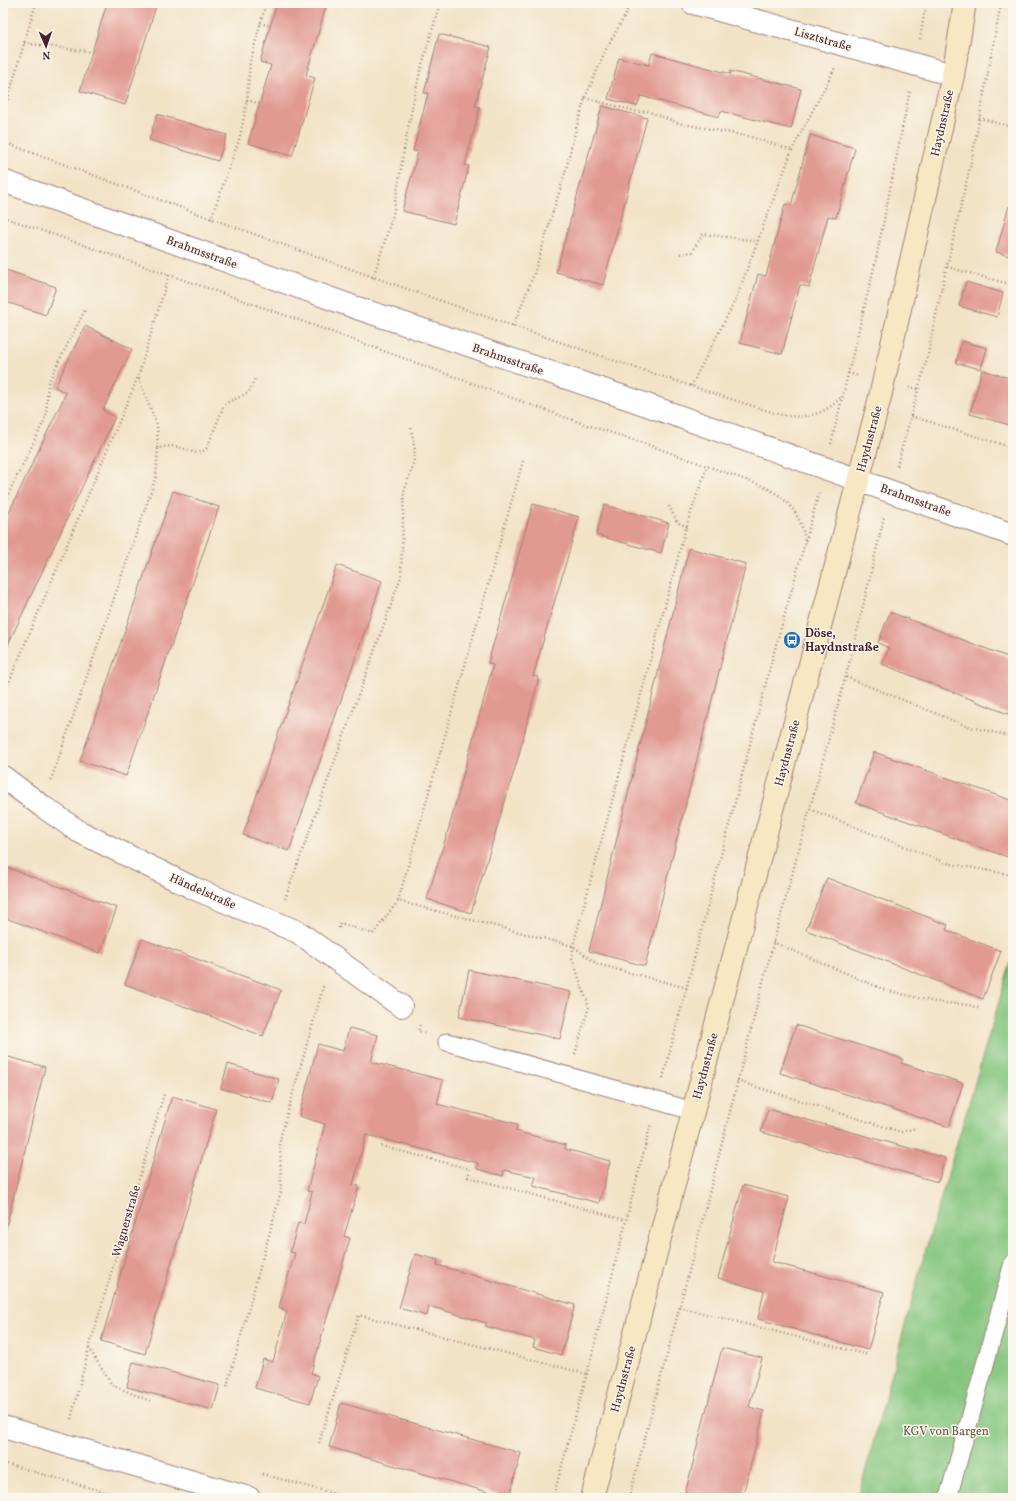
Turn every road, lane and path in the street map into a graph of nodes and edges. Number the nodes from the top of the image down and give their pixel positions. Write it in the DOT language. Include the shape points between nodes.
graph roads {
  1 [pos="36,3"];
  2 [pos="266,3"];
  3 [pos="440,3"];
  4 [pos="629,3"];
  5 [pos="693,3"];
  6 [pos="926,3"];
  7 [pos="965,3"];
  8 [pos="1001,3"];
  9 [pos="260,24"];
  10 [pos="270,26"];
  11 [pos="24,43"];
  12 [pos="846,46"];
  13 [pos="92,52"];
  14 [pos="915,65"];
  15 [pos="953,75"];
  16 [pos="585,98"];
  17 [pos="247,100"];
  18 [pos="260,104"];
  19 [pos="3,115"];
  20 [pos="979,118"];
  21 [pos="1013,127"];
  22 [pos="3,142"];
  23 [pos="792,150"];
  24 [pos="3,181"];
  25 [pos="3,217"];
  26 [pos="211,219"];
  27 [pos="758,241"];
  28 [pos="680,254"];
  29 [pos="947,267"];
  30 [pos="169,274"];
  31 [pos="373,278"];
  32 [pos="1013,285"];
  33 [pos="86,308"];
  34 [pos="513,326"];
  35 [pos="138,377"];
  36 [pos="255,378"];
  37 [pos="691,386"];
  38 [pos="411,428"];
  39 [pos="158,448"];
  40 [pos="1013,448"];
  41 [pos="523,461"];
  42 [pos="707,466"];
  43 [pos="859,479"];
  44 [pos="3,506"];
  45 [pos="669,506"];
  46 [pos="687,527"];
  47 [pos="1013,535"];
  48 [pos="871,574"];
  49 [pos="846,677"];
  50 [pos="3,696"];
  51 [pos="1013,736"];
  52 [pos="3,777"];
  53 [pos="42,806"];
  54 [pos="810,809"];
  55 [pos="1013,875"];
  56 [pos="398,901"];
  57 [pos="277,922"];
  58 [pos="773,942"];
  59 [pos="573,946"];
  60 [pos="330,956"];
  61 [pos="687,988"];
  62 [pos="320,1000"];
  63 [pos="401,1006"];
  64 [pos="978,1008"];
  65 [pos="447,1042"];
  66 [pos="569,1076"];
  67 [pos="737,1081"];
  68 [pos="164,1094"];
  69 [pos="657,1101"];
  70 [pos="693,1111"];
  71 [pos="916,1128"];
  72 [pos="381,1146"];
  73 [pos="626,1220"];
  74 [pos="1013,1263"];
  75 [pos="679,1307"];
  76 [pos="89,1348"];
  77 [pos="868,1355"];
  78 [pos="587,1374"];
  79 [pos="227,1386"];
  80 [pos="150,1401"];
  81 [pos="71,1419"];
  82 [pos="3,1427"];
  83 [pos="319,1443"];
  84 [pos="3,1462"];
  85 [pos="126,1498"];
  86 [pos="249,1498"];
  87 [pos="553,1498"];
  88 [pos="592,1498"];
  89 [pos="629,1498"];
  90 [pos="948,1498"];
  1 -- 11 [label="path"];
  2 -- 9 [label="path"];
  3 -- 31 [label="path" via="413,103 393,215"];
  4 -- 16 [label="path"];
  5 -- 12 [label="street, Lisztstraße"];
  6 -- 14 [label="path"];
  7 -- 15 [label="street, Haydnstraße"];
  8 -- 20 [label="path"];
  9 -- 10 [label="path"];
  9 -- 17 [label="path" via="250,62"];
  11 -- 13 [label="path"];
  11 -- 19 [label="path"];
  12 -- 14 [label="street, Lisztstraße"];
  12 -- 23 [label="path"];
  14 -- 15 [label="street, Lisztstraße"];
  14 -- 37 [label="path" via="876,259 842,396 828,409 816,415 790,416"];
  15 -- 43 [label="street, Haydnstraße" via="884,382"];
  16 -- 23 [label="path" via="638,112 647,111 678,123 751,137"];
  16 -- 34 [label="path" via="538,260"];
  17 -- 18 [label="path"];
  17 -- 26 [label="path" via="240,137"];
  20 -- 21 [label="path"];
  20 -- 29 [label="path"];
  22 -- 26 [label="path"];
  23 -- 27 [label="path"];
  24 -- 43 [label="street, Brahmsstraße" via="358,308"];
  25 -- 30 [label="path"];
  26 -- 31 [label="path"];
  27 -- 28 [label="path" via="703,234 692,252"];
  27 -- 37 [label="path" via="735,301"];
  29 -- 32 [label="path"];
  29 -- 40 [label="path" via="911,416"];
  30 -- 35 [label="path"];
  30 -- 42 [label="path"];
  31 -- 34 [label="path"];
  33 -- 44 [label="path" via="48,383 46,417"];
  34 -- 37 [label="path"];
  35 -- 39 [label="path" via="157,425"];
  35 -- 50 [label="path"];
  36 -- 39 [label="path" via="245,395 224,405 207,448 203,452 177,446"];
  38 -- 57 [label="path" via="415,450 404,492 401,576"];
  39 -- 53 [label="path" via="156,476"];
  41 -- 56 [label="path"];
  42 -- 46 [label="path"];
  42 -- 61 [label="path" via="769,489 784,499 801,523 805,545 773,656"];
  43 -- 47 [label="street, Brahmsstraße"];
  43 -- 70 [label="street, Haydnstraße"];
  45 -- 46 [label="path" via="676,522"];
  46 -- 59 [label="path"];
  48 -- 49 [label="path"];
  49 -- 51 [label="path" via="967,726"];
  49 -- 54 [label="path"];
  52 -- 53 [label="street, Händelstraße"];
  53 -- 57 [label="street, Händelstraße" via="78,831 186,884"];
  54 -- 55 [label="path" via="946,863"];
  54 -- 58 [label="path"];
  56 -- 59 [label="path"];
  56 -- 60 [label="path" via="373,934 340,923"];
  57 -- 60 [label="street, Händelstraße" via="298,932"];
  58 -- 64 [label="path" via="885,990 935,1002"];
  58 -- 67 [label="path"];
  59 -- 61 [label="path" via="597,964"];
  59 -- 66 [label="path" via="572,958 589,1007"];
  60 -- 63 [label="street, Händelstraße"];
  61 -- 69 [label="path"];
  62 -- 79 [label="path" via="280,1139 281,1192"];
  63 -- 65 [label="path" via="422,1016 418,1031"];
  65 -- 66 [label="lane"];
  66 -- 69 [label="lane"];
  67 -- 71 [label="path" via="901,1132"];
  67 -- 75 [label="path"];
  68 -- 76 [label="path, Wagnerstraße"];
  69 -- 70 [label="lane"];
  69 -- 73 [label="path"];
  70 -- 88 [label="street, Haydnstraße"];
  72 -- 73 [label="path" via="470,1170 468,1177"];
  73 -- 78 [label="path"];
  74 -- 90 [label="lane"];
  75 -- 77 [label="path"];
  75 -- 89 [label="path"];
  76 -- 80 [label="path" via="112,1385"];
  76 -- 81 [label="path, Wagnerstraße"];
  78 -- 83 [label="path" via="359,1315"];
  78 -- 87 [label="path"];
  82 -- 86 [label="street"];
  84 -- 85 [label="path"];
}
